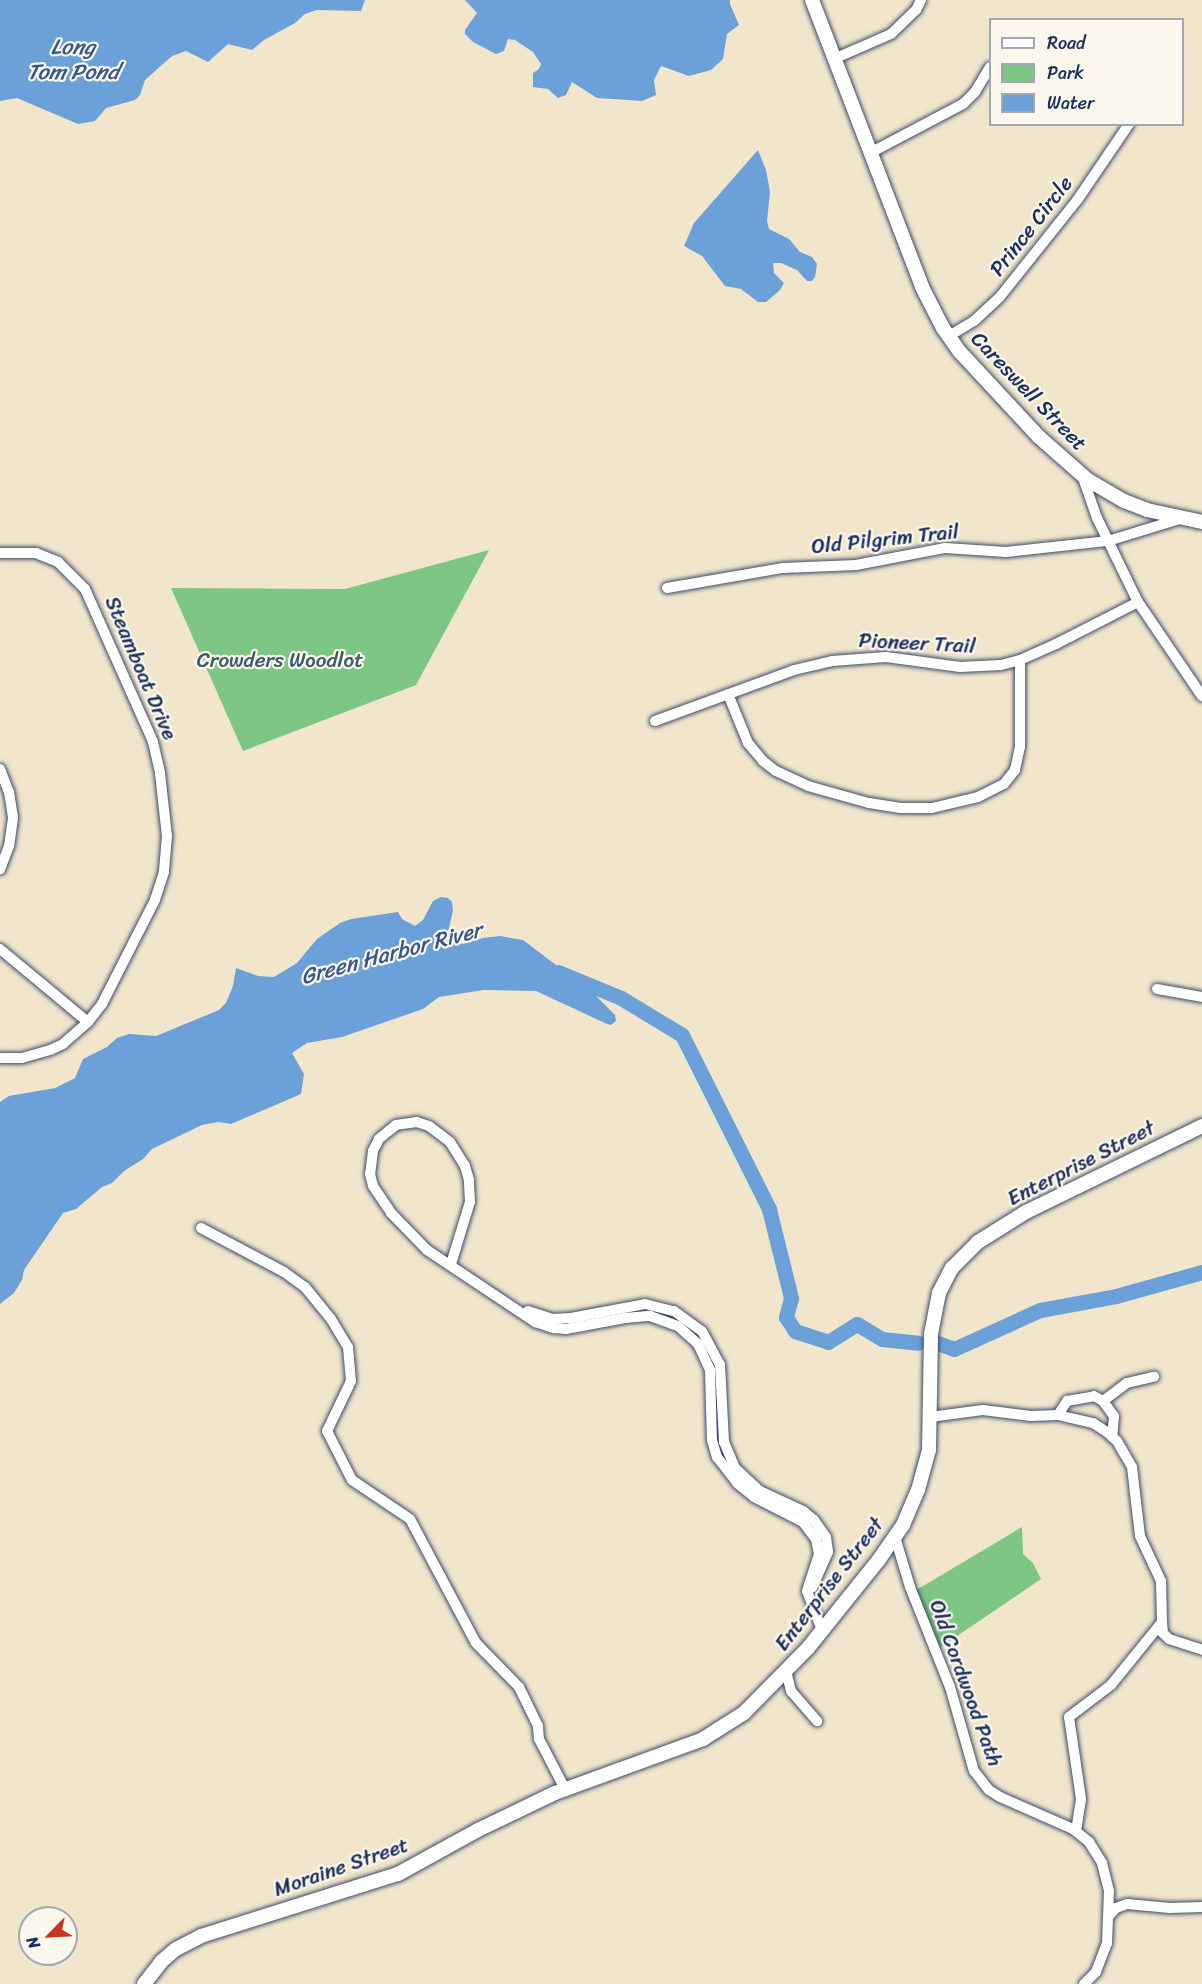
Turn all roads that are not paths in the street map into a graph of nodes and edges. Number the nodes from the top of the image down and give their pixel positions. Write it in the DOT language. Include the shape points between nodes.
graph roads {
  1 [pos="812,0"];
  2 [pos="921,0"];
  3 [pos="836,58"];
  4 [pos="989,69"];
  5 [pos="1128,126"];
  6 [pos="870,153"];
  7 [pos="949,336"];
  8 [pos="1082,475"];
  9 [pos="1180,519"];
  10 [pos="1202,522"];
  11 [pos="1108,542"];
  12 [pos="0,553"];
  13 [pos="667,588"];
  14 [pos="1138,602"];
  15 [pos="1020,660"];
  16 [pos="728,694"];
  17 [pos="1202,696"];
  18 [pos="655,721"];
  19 [pos="0,769"];
  20 [pos="0,869"];
  21 [pos="0,949"];
  22 [pos="1157,990"];
  23 [pos="1202,998"];
  24 [pos="88,1022"];
  25 [pos="0,1058"];
  26 [pos="1202,1126"];
  27 [pos="201,1228"];
  28 [pos="451,1264"];
  29 [pos="1154,1377"];
  30 [pos="1103,1401"];
  31 [pos="1058,1414"];
  32 [pos="930,1418"];
  33 [pos="1112,1437"];
  34 [pos="895,1537"];
  35 [pos="1162,1622"];
  36 [pos="822,1630"];
  37 [pos="1202,1650"];
  38 [pos="786,1671"];
  39 [pos="817,1721"];
  40 [pos="561,1791"];
  41 [pos="1076,1831"];
  42 [pos="1202,1907"];
  43 [pos="1109,1916"];
  44 [pos="144,1984"];
  45 [pos="1084,1984"];
  1 -- 3 [label="main road, Careswell Street"];
  2 -- 3 [label="street" via="891,34"];
  3 -- 6 [label="main road, Careswell Street"];
  4 -- 6 [label="street" via="963,104"];
  5 -- 7 [label="street, Prince Circle" via="1078,199 999,298 975,321"];
  6 -- 7 [label="main road, Careswell Street" via="922,287"];
  7 -- 8 [label="main road, Careswell Street" via="983,379"];
  8 -- 9 [label="main road" via="1124,501"];
  8 -- 11 [label="street, Careswell Street"];
  9 -- 10 [label="main road"];
  9 -- 11 [label="street, Old Pilgrim Trail"];
  11 -- 13 [label="street, Old Pilgrim Trail" via="1006,552 945,548 856,566 783,568"];
  11 -- 14 [label="street, Careswell Street"];
  12 -- 24 [label="street, Steamboat Drive" via="36,553 58,562 85,589 158,757 166,817 164,872 151,908 106,997"];
  14 -- 15 [label="street, Pioneer Trail"];
  14 -- 17 [label="street, Careswell Street"];
  15 -- 16 [label="street, Pioneer Trail" via="983,667 858,657 794,670"];
  15 -- 16 [label="street" via="1020,747 1015,770 1004,784 985,794 932,808 869,803 790,779 763,761 753,749"];
  16 -- 18 [label="street, Pioneer Trail"];
  19 -- 20 [label="street" via="13,818 9,846"];
  21 -- 24 [label="street"];
  22 -- 23 [label="street"];
  24 -- 25 [label="street, Steamboat Drive" via="76,1035 50,1050 22,1058"];
  26 -- 32 [label="main road, Enterprise Street" via="1062,1193 965,1252 946,1276 935,1312 930,1351"];
  27 -- 40 [label="street" via="284,1272 305,1287 331,1319 348,1347 351,1381 327,1431 352,1480 410,1519 476,1643 519,1687 538,1726 539,1738"];
  28 -- 28 [label="street" via="407,1232 373,1186 373,1151 379,1139 396,1125 417,1122 429,1126 450,1142 465,1166 470,1180 470,1202"];
  28 -- 36 [label="street" via="535,1322 554,1328 581,1321 639,1316 676,1319 698,1344 710,1370 717,1390 712,1440 736,1483 801,1515 812,1532 819,1554 808,1581 810,1601"];
  29 -- 30 [label="street" via="1127,1383"];
  30 -- 31 [label="street" via="1087,1396 1073,1398"];
  30 -- 33 [label="street" via="1114,1416"];
  31 -- 32 [label="street" via="1031,1416 983,1410"];
  31 -- 33 [label="street" via="1093,1423"];
  32 -- 34 [label="main road, Enterprise Street" via="927,1463 910,1510"];
  33 -- 35 [label="street" via="1135,1478 1140,1536 1161,1581"];
  34 -- 36 [label="main road, Enterprise Street"];
  34 -- 41 [label="street, Old Cordwood Path" via="910,1587 950,1686 974,1771 989,1790 1017,1807 1060,1821"];
  35 -- 37 [label="street" via="1163,1633 1169,1639"];
  35 -- 41 [label="street" via="1111,1685 1069,1717 1081,1799"];
  36 -- 38 [label="main road, Enterprise Street"];
  38 -- 39 [label="street" via="791,1691"];
  38 -- 40 [label="main road, Enterprise Street" via="744,1713 715,1733"];
  40 -- 44 [label="main road, Moraine Street" via="398,1874 201,1936 162,1961"];
  41 -- 43 [label="street, Old Cordwood Path" via="1089,1842 1102,1863 1109,1891"];
  42 -- 43 [label="street" via="1127,1904"];
  43 -- 45 [label="street, Old Cordwood Path" via="1107,1943 1096,1971"];
}
